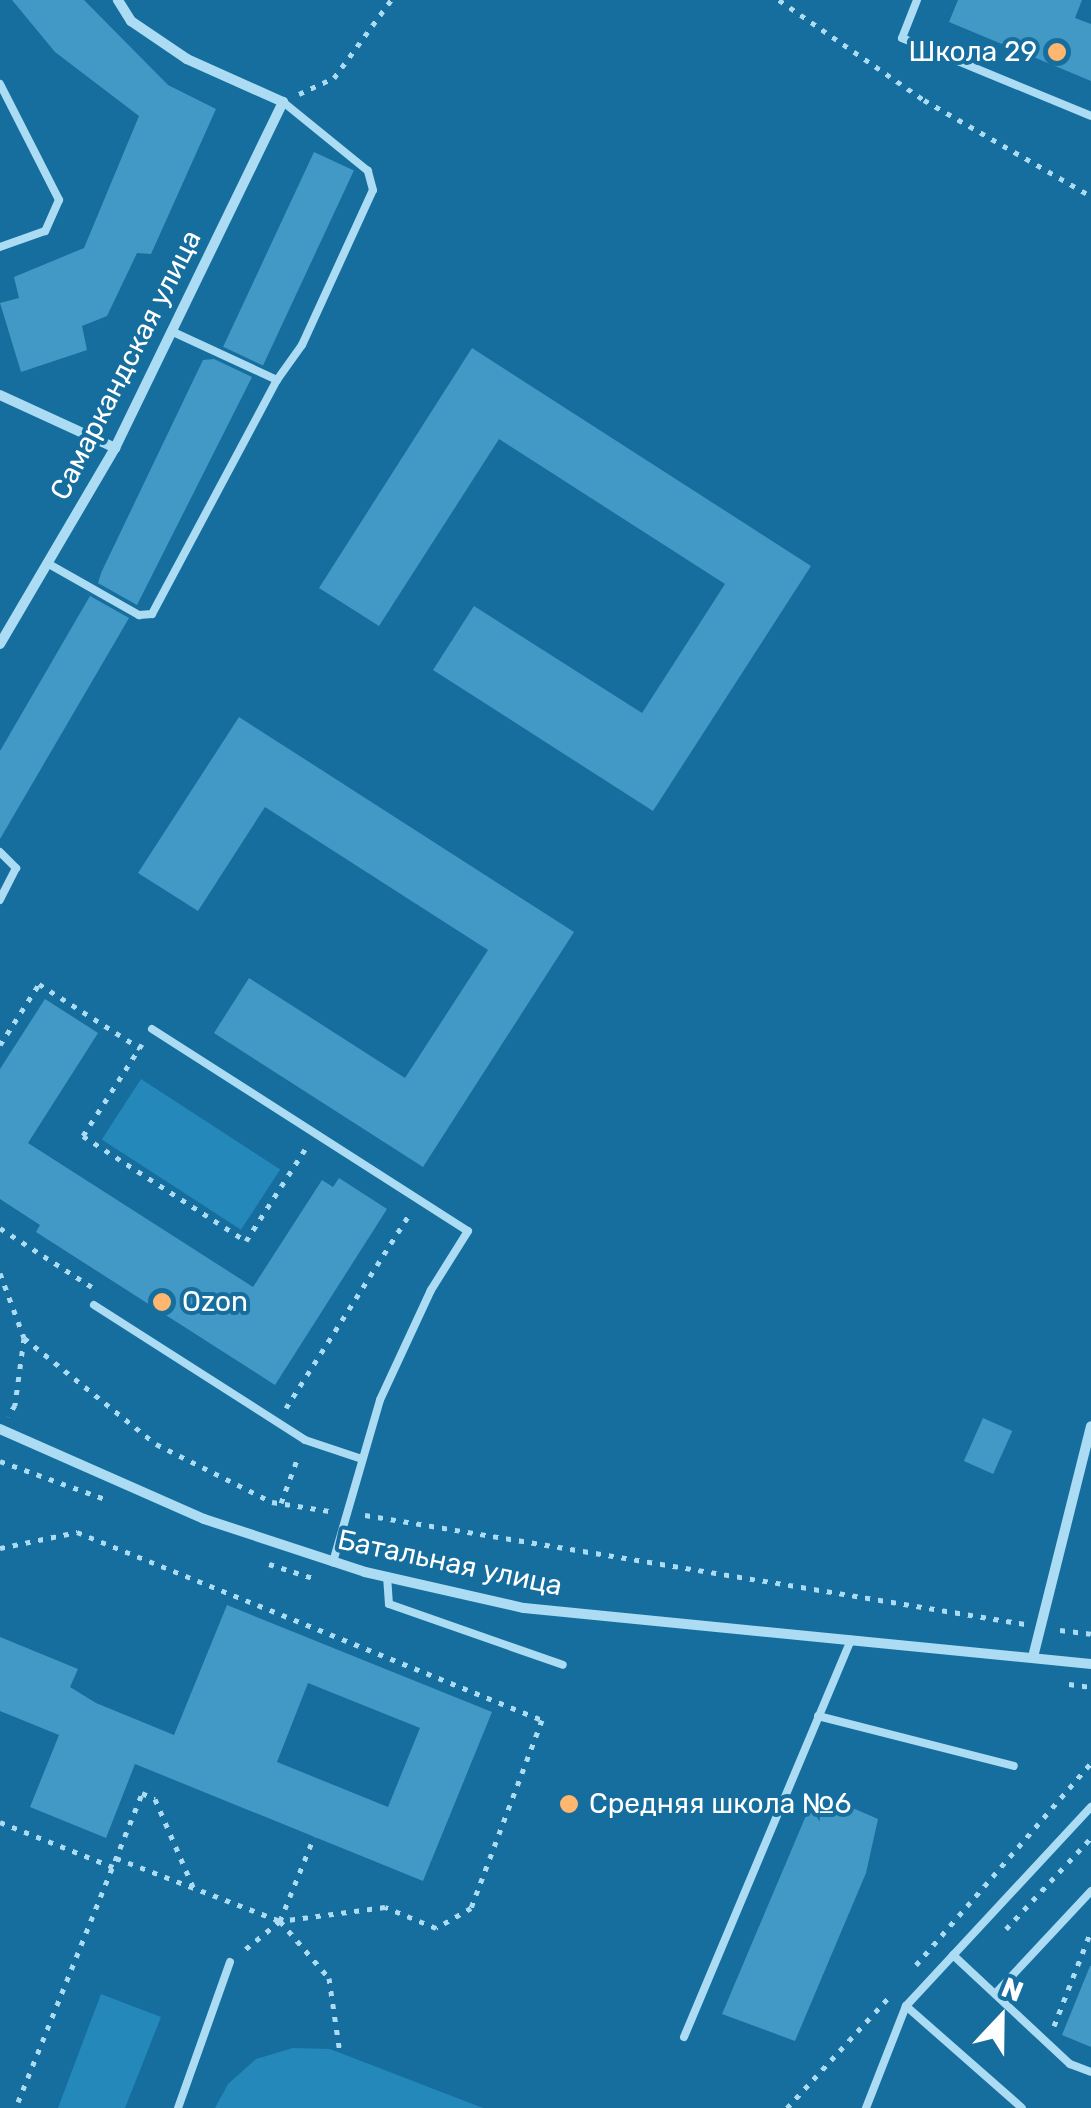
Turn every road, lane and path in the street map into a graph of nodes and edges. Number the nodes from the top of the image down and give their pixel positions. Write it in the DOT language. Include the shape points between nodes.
graph roads {
  1 [pos="118,0"];
  2 [pos="391,0"];
  3 [pos="780,0"];
  4 [pos="917,0"];
  5 [pos="0,84"];
  6 [pos="283,102"];
  7 [pos="1091,116"];
  8 [pos="1091,196"];
  9 [pos="0,247"];
  10 [pos="172,330"];
  11 [pos="277,380"];
  12 [pos="0,395"];
  13 [pos="114,448"];
  14 [pos="46,562"];
  15 [pos="0,644"];
  16 [pos="0,852"];
  17 [pos="0,900"];
  18 [pos="152,1028"];
  19 [pos="0,1045"];
  20 [pos="140,1048"];
  21 [pos="315,1133"];
  22 [pos="419,1200"];
  23 [pos="0,1273"];
  24 [pos="94,1305"];
  25 [pos="24,1338"];
  26 [pos="15,1405"];
  27 [pos="276,1422"];
  28 [pos="1091,1426"];
  29 [pos="0,1429"];
  30 [pos="305,1440"];
  31 [pos="362,1459"];
  32 [pos="281,1503"];
  33 [pos="347,1512"];
  34 [pos="0,1548"];
  35 [pos="333,1562"];
  36 [pos="387,1576"];
  37 [pos="1041,1627"];
  38 [pos="1091,1634"];
  39 [pos="851,1640"];
  40 [pos="1033,1657"];
  41 [pos="1091,1664"];
  42 [pos="563,1665"];
  43 [pos="818,1716"];
  44 [pos="1091,1762"];
  45 [pos="1014,1766"];
  46 [pos="1091,1807"];
  47 [pos="0,1822"];
  48 [pos="314,1837"];
  49 [pos="116,1858"];
  50 [pos="113,1867"];
  51 [pos="193,1887"];
  52 [pos="1091,1891"];
  53 [pos="280,1922"];
  54 [pos="1091,1931"];
  55 [pos="953,1955"];
  56 [pos="230,1962"];
  57 [pos="995,1994"];
  58 [pos="906,2006"];
  59 [pos="684,2038"];
  60 [pos="1047,2042"];
  61 [pos="340,2052"];
  62 [pos="1091,2072"];
  63 [pos="18,2102"];
  64 [pos="178,2108"];
  65 [pos="787,2108"];
  66 [pos="866,2108"];
  67 [pos="1022,2108"];
  1 -- 6 [label="street" via="131,21 187,60"];
  2 -- 6 [label="path" via="334,78"];
  3 -- 8 [label="path" via="924,100"];
  4 -- 7 [label="lane" via="902,38"];
  5 -- 9 [label="lane" via="58,200 45,232"];
  6 -- 10 [label="street, Самаркандская улица"];
  6 -- 11 [label="lane" via="368,170 372,190 302,345"];
  10 -- 11 [label="lane"];
  10 -- 13 [label="street, Самаркандская улица"];
  11 -- 14 [label="lane" via="152,614 139,615"];
  12 -- 13 [label="street"];
  13 -- 14 [label="street, Самаркандская улица"];
  14 -- 15 [label="street, Самаркандская улица"];
  16 -- 17 [label="lane" via="16,868"];
  18 -- 20 [label="path"];
  18 -- 21 [label="lane"];
  19 -- 20 [label="path" via="39,984"];
  20 -- 21 [label="path" via="83,1136 246,1241"];
  21 -- 22 [label="lane"];
  22 -- 27 [label="path"];
  22 -- 31 [label="lane" via="468,1231 404,1344"];
  23 -- 25 [label="path"];
  24 -- 27 [label="lane"];
  25 -- 26 [label="path"];
  25 -- 32 [label="path" via="156,1444"];
  27 -- 30 [label="lane"];
  28 -- 37 [label="street"];
  29 -- 35 [label="street, Батальная улица" via="204,1519"];
  30 -- 31 [label="lane"];
  30 -- 32 [label="path"];
  31 -- 33 [label="lane"];
  32 -- 33 [label="path"];
  33 -- 35 [label="lane"];
  33 -- 37 [label="path"];
  34 -- 53 [label="path" via="77,1532 542,1720 471,1908 436,1928 385,1907"];
  35 -- 36 [label="street, Батальная улица"];
  36 -- 39 [label="street, Батальная улица" via="524,1608"];
  36 -- 42 [label="lane" via="389,1604"];
  37 -- 38 [label="path"];
  37 -- 40 [label="street"];
  39 -- 40 [label="street, Батальная улица"];
  39 -- 43 [label="lane"];
  40 -- 41 [label="street, Батальная улица"];
  43 -- 45 [label="lane"];
  43 -- 59 [label="lane"];
  44 -- 65 [label="path"];
  46 -- 55 [label="lane"];
  47 -- 50 [label="path"];
  48 -- 53 [label="path"];
  49 -- 50 [label="path"];
  49 -- 51 [label="path"];
  49 -- 51 [label="path" via="142,1793 156,1798"];
  50 -- 63 [label="path"];
  51 -- 53 [label="path"];
  52 -- 57 [label="lane"];
  53 -- 56 [label="path"];
  53 -- 61 [label="path" via="329,1978"];
  54 -- 60 [label="path"];
  55 -- 57 [label="lane"];
  55 -- 58 [label="lane"];
  56 -- 64 [label="lane"];
  57 -- 60 [label="lane"];
  58 -- 66 [label="lane"];
  58 -- 67 [label="lane"];
  60 -- 62 [label="lane"];
}
